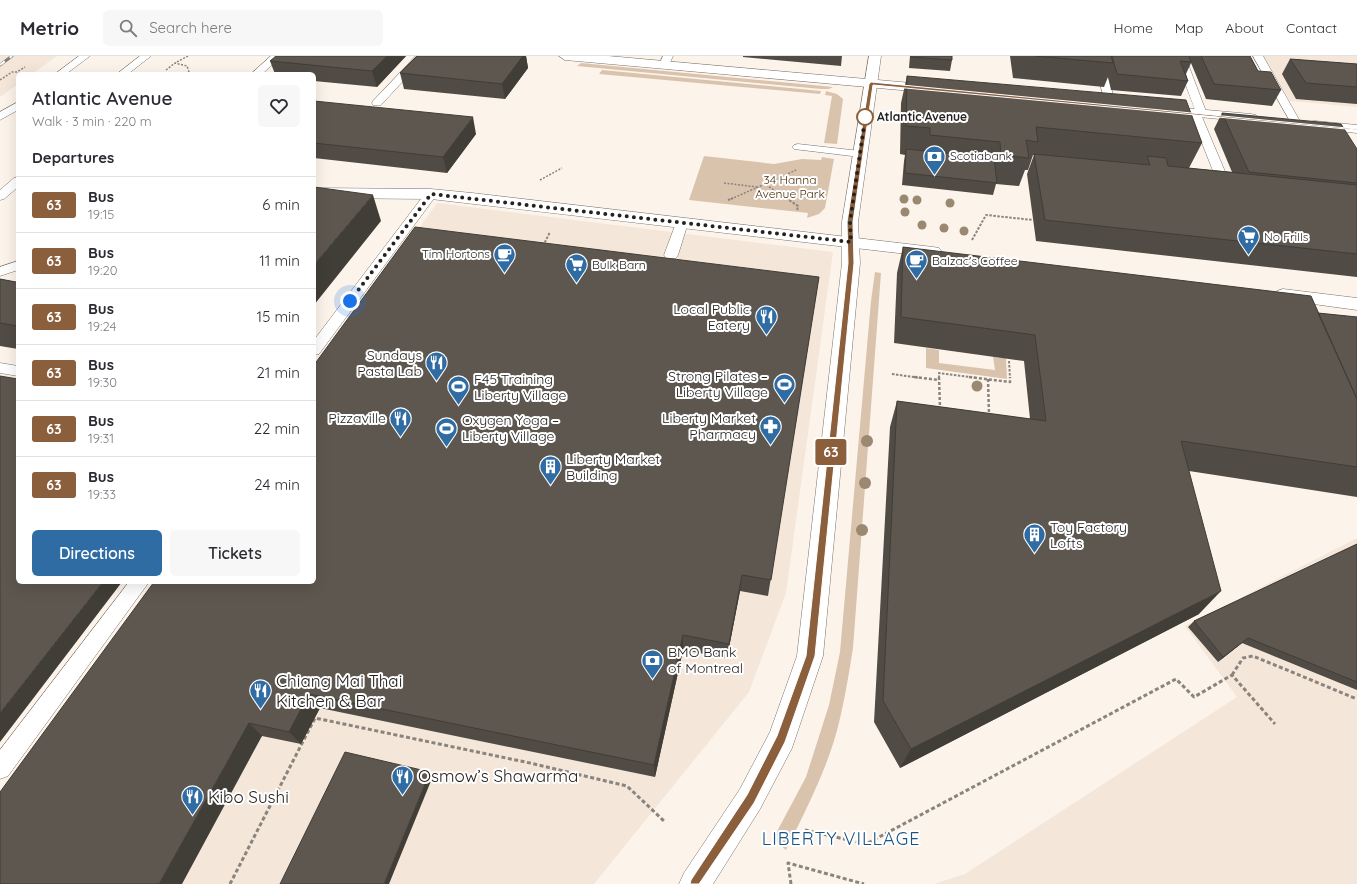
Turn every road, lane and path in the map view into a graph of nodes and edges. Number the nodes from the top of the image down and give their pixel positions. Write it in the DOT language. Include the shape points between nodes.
graph roads {
  1 [pos="85,56"];
  2 [pos="146,56"];
  3 [pos="188,56"];
  4 [pos="278,56"];
  5 [pos="421,56"];
  6 [pos="565,56"];
  7 [pos="875,56"];
  8 [pos="1097,56"];
  9 [pos="1180,56"];
  10 [pos="1258,56"];
  11 [pos="666,60"];
  12 [pos="175,63"];
  13 [pos="25,66"];
  14 [pos="166,70"];
  15 [pos="63,72"];
  16 [pos="125,72"];
  17 [pos="189,72"];
  18 [pos="258,72"];
  19 [pos="0,80"];
  20 [pos="871,84"];
  21 [pos="946,90"];
  22 [pos="377,103"];
  23 [pos="1095,104"];
  24 [pos="1110,105"];
  25 [pos="16,106"];
  26 [pos="1126,106"];
  27 [pos="1150,109"];
  28 [pos="1198,113"];
  29 [pos="0,118"];
  30 [pos="1265,120"];
  31 [pos="1281,122"];
  32 [pos="1296,123"];
  33 [pos="1357,129"];
  34 [pos="798,147"];
  35 [pos="860,154"];
  36 [pos="562,168"];
  37 [pos="801,168"];
  38 [pos="16,183"];
  39 [pos="724,183"];
  40 [pos="536,184"];
  41 [pos="765,184"];
  42 [pos="757,188"];
  43 [pos="1242,192"];
  44 [pos="316,193"];
  45 [pos="431,194"];
  46 [pos="0,196"];
  47 [pos="728,200"];
  48 [pos="796,213"];
  49 [pos="1033,220"];
  50 [pos="682,223"];
  51 [pos="553,226"];
  52 [pos="972,240"];
  53 [pos="851,242"];
  54 [pos="540,252"];
  55 [pos="946,253"];
  56 [pos="671,255"];
  57 [pos="16,266"];
  58 [pos="0,272"];
  59 [pos="1270,293"];
  60 [pos="1357,304"];
  61 [pos="316,347"];
  62 [pos="1009,361"];
  63 [pos="0,368"];
  64 [pos="16,372"];
  65 [pos="892,374"];
  66 [pos="988,379"];
  67 [pos="940,380"];
  68 [pos="946,409"];
  69 [pos="983,414"];
  70 [pos="138,584"];
  71 [pos="1232,675"];
  72 [pos="1357,699"];
  73 [pos="1275,724"];
  74 [pos="0,768"];
  75 [pos="664,820"];
  76 [pos="805,830"];
  77 [pos="230,884"];
  78 [pos="695,884"];
  79 [pos="791,884"];
  80 [pos="864,884"];
  1 -- 15 [label="lane"];
  2 -- 16 [label="lane"];
  3 -- 12 [label="path"];
  4 -- 18 [label="lane"];
  5 -- 22 [label="lane"];
  6 -- 11 [label="street"];
  7 -- 20 [label="street"];
  8 -- 24 [label="lane"];
  9 -- 28 [label="lane"];
  10 -- 32 [label="lane"];
  11 -- 20 [label="street"];
  12 -- 14 [label="path"];
  12 -- 17 [label="path" via="187,66"];
  13 -- 19 [label="path"];
  20 -- 21 [label="street"];
  20 -- 35 [label="street"];
  23 -- 24 [label="street"];
  24 -- 26 [label="street"];
  25 -- 29 [label="lane"];
  27 -- 28 [label="street"];
  28 -- 30 [label="street"];
  28 -- 43 [label="lane" via="1227,191"];
  31 -- 32 [label="street"];
  32 -- 33 [label="street"];
  34 -- 35 [label="lane"];
  35 -- 53 [label="street" via="850,222"];
  36 -- 40 [label="path"];
  37 -- 41 [label="path"];
  38 -- 46 [label="lane"];
  39 -- 42 [label="path"];
  41 -- 42 [label="path"];
  41 -- 48 [label="path" via="798,206"];
  42 -- 47 [label="path"];
  44 -- 45 [label="street"];
  45 -- 50 [label="street"];
  45 -- 61 [label="lane"];
  49 -- 52 [label="path" via="986,215"];
  50 -- 53 [label="street"];
  50 -- 56 [label="lane"];
  51 -- 54 [label="path"];
  53 -- 55 [label="street"];
  53 -- 78 [label="street" via="851,263 810,656 782,738 750,799"];
  57 -- 58 [label="lane"];
  59 -- 60 [label="street"];
  62 -- 66 [label="path" via="1010,382"];
  63 -- 64 [label="lane"];
  65 -- 67 [label="path"];
  66 -- 67 [label="path" via="939,373"];
  66 -- 69 [label="path" via="990,415"];
  67 -- 68 [label="path" via="939,408"];
  70 -- 74 [label="lane"];
  71 -- 72 [label="path" via="1243,658 1253,656"];
  71 -- 73 [label="path"];
  71 -- 76 [label="path" via="1194,697 1176,679 866,844"];
  75 -- 77 [label="path" via="627,786 315,718"];
  79 -- 80 [label="path" via="788,863"];
}
